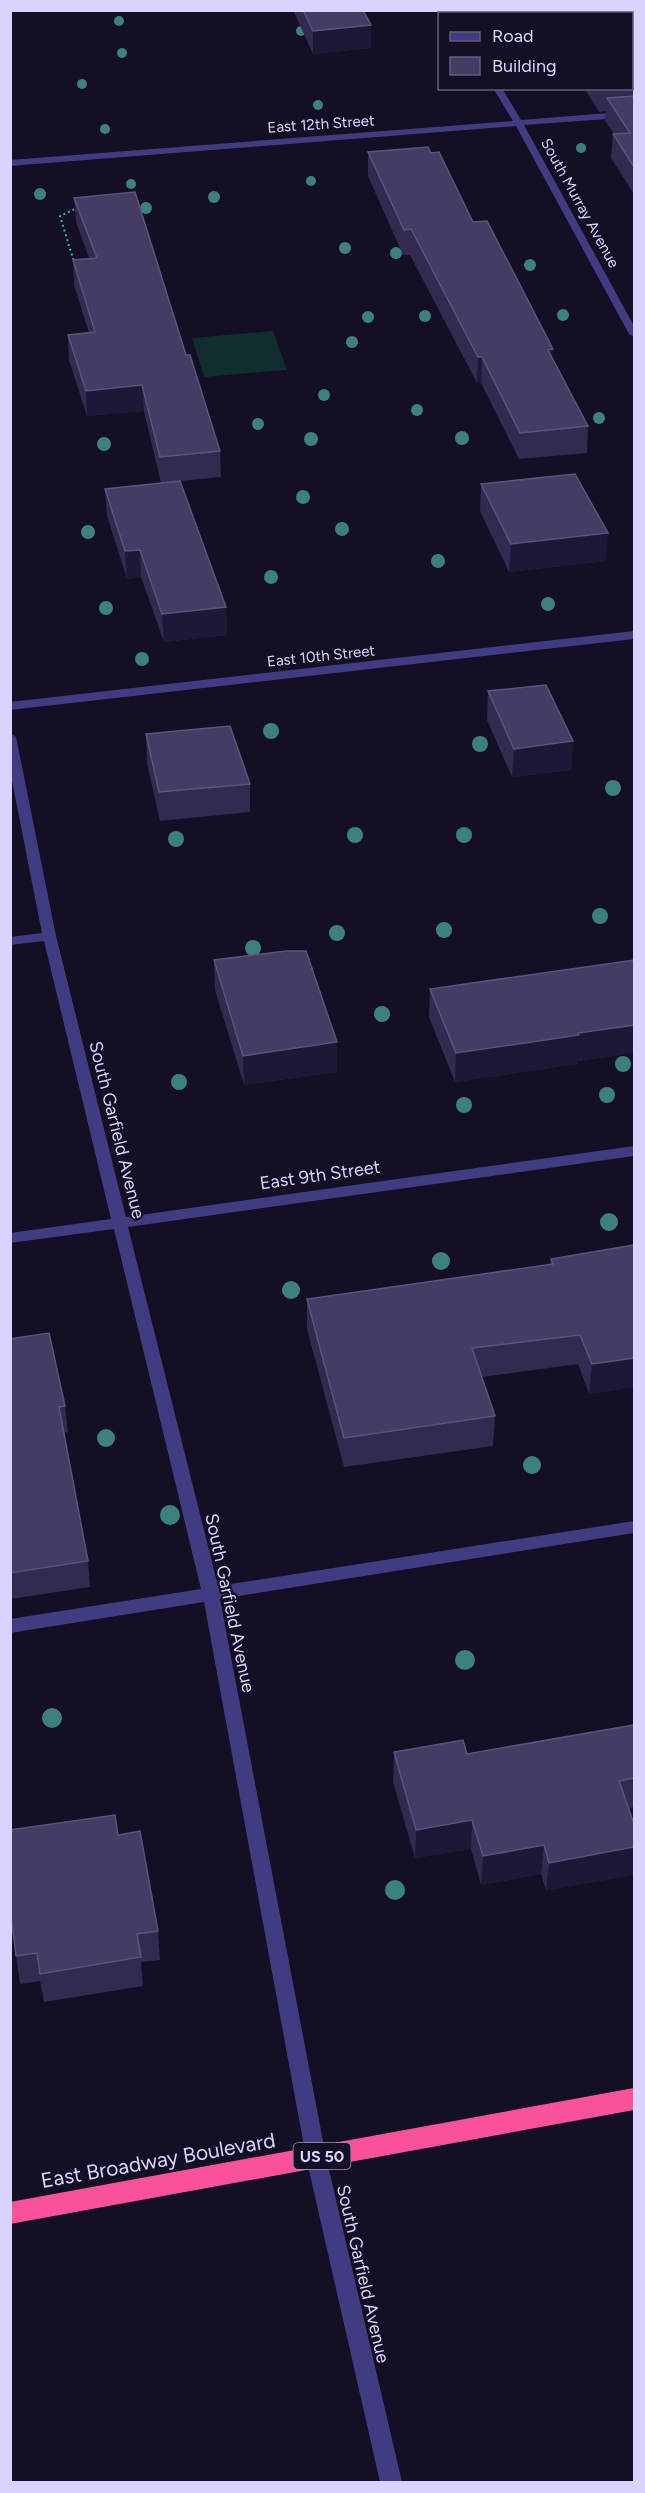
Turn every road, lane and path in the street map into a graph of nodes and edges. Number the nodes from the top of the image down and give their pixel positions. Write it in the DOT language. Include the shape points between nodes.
graph roads {
  1 [pos="498,90"];
  2 [pos="634,114"];
  3 [pos="519,124"];
  4 [pos="10,163"];
  5 [pos="81,207"];
  6 [pos="77,269"];
  7 [pos="634,334"];
  8 [pos="634,635"];
  9 [pos="10,706"];
  10 [pos="10,737"];
  11 [pos="49,936"];
  12 [pos="10,941"];
  13 [pos="634,1151"];
  14 [pos="120,1223"];
  15 [pos="10,1238"];
  16 [pos="634,1527"];
  17 [pos="211,1594"];
  18 [pos="10,1626"];
  19 [pos="634,2099"];
  20 [pos="316,2157"];
  21 [pos="10,2213"];
  22 [pos="391,2482"];
  1 -- 3 [label="street, South Murray Avenue"];
  2 -- 3 [label="street, East 12th Street"];
  3 -- 4 [label="street, East 12th Street"];
  3 -- 7 [label="street, South Murray Avenue"];
  5 -- 6 [label="path" via="60,216"];
  8 -- 9 [label="street, East 10th Street"];
  10 -- 11 [label="street, South Garfield Avenue"];
  11 -- 12 [label="street"];
  11 -- 14 [label="street, South Garfield Avenue"];
  13 -- 14 [label="street, East 9th Street"];
  14 -- 15 [label="street, East 9th Street"];
  14 -- 17 [label="street, South Garfield Avenue"];
  16 -- 17 [label="street"];
  17 -- 18 [label="street"];
  17 -- 20 [label="street, South Garfield Avenue"];
  19 -- 20 [label="highway, East Broadway Boulevard / US 50"];
  20 -- 21 [label="highway, East Broadway Boulevard / US 50"];
  20 -- 22 [label="street, South Garfield Avenue"];
}
